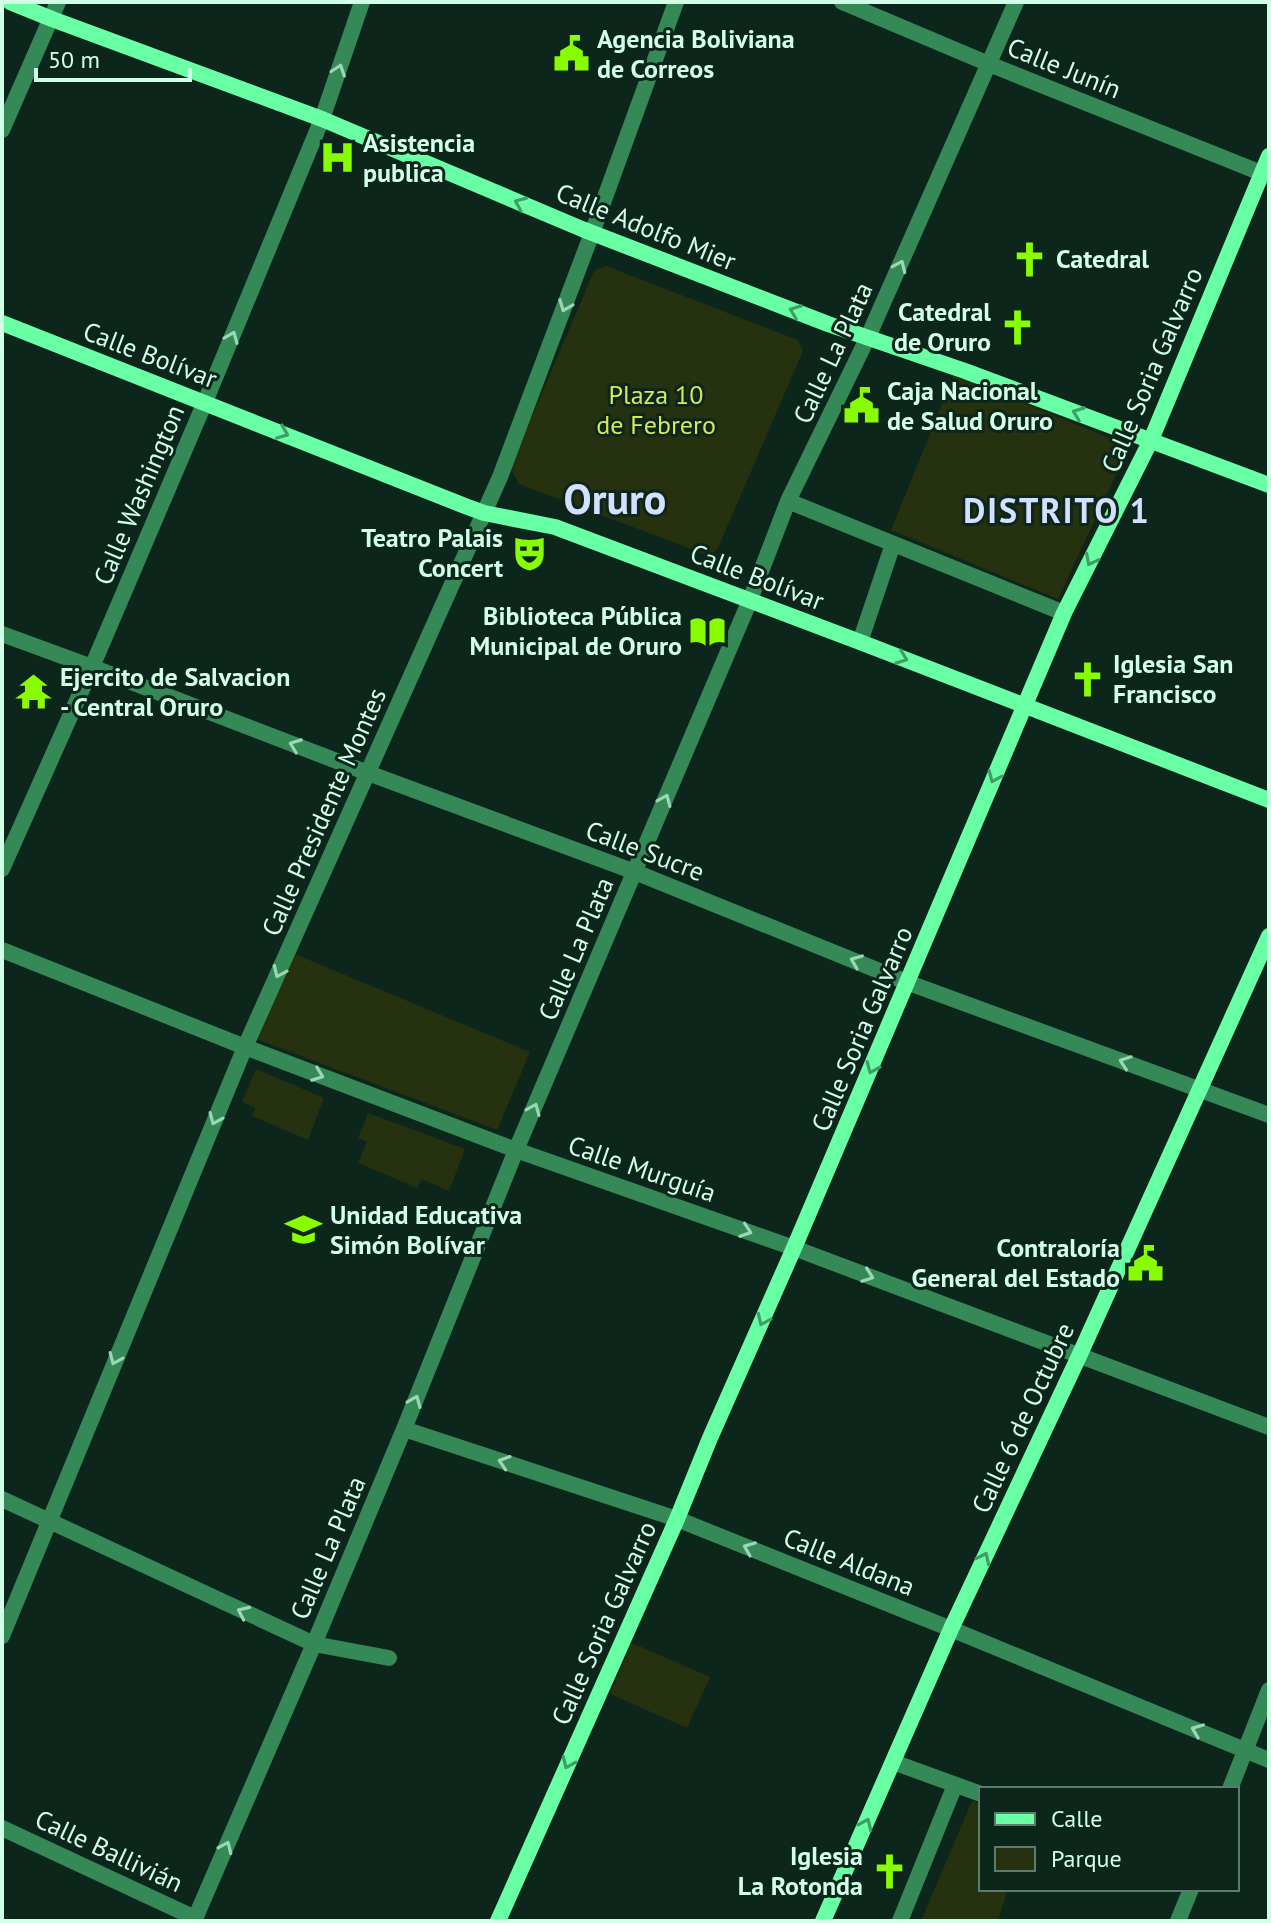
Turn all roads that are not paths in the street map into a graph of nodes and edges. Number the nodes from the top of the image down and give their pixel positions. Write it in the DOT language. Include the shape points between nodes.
graph roads {
  1 [pos="10,2"];
  2 [pos="58,2"];
  3 [pos="362,2"];
  4 [pos="676,2"];
  5 [pos="842,2"];
  6 [pos="1016,2"];
  7 [pos="52,19"];
  8 [pos="989,64"];
  9 [pos="322,119"];
  10 [pos="2,130"];
  11 [pos="1269,156"];
  12 [pos="1265,175"];
  13 [pos="592,233"];
  14 [pos="2,323"];
  15 [pos="868,337"];
  16 [pos="205,402"];
  17 [pos="1151,440"];
  18 [pos="1269,485"];
  19 [pos="788,501"];
  20 [pos="484,513"];
  21 [pos="893,544"];
  22 [pos="750,600"];
  23 [pos="1064,613"];
  24 [pos="2,634"];
  25 [pos="860,642"];
  26 [pos="92,667"];
  27 [pos="1024,705"];
  28 [pos="368,773"];
  29 [pos="1269,800"];
  30 [pos="2,869"];
  31 [pos="635,872"];
  32 [pos="1269,936"];
  33 [pos="2,950"];
  34 [pos="909,983"];
  35 [pos="245,1047"];
  36 [pos="1199,1088"];
  37 [pos="1269,1115"];
  38 [pos="516,1150"];
  39 [pos="794,1248"];
  40 [pos="1080,1354"];
  41 [pos="1269,1427"];
  42 [pos="404,1429"];
  43 [pos="2,1499"];
  44 [pos="677,1519"];
  45 [pos="48,1522"];
  46 [pos="951,1629"];
  47 [pos="2,1636"];
  48 [pos="314,1644"];
  49 [pos="389,1658"];
  50 [pos="1269,1690"];
  51 [pos="1245,1750"];
  52 [pos="1269,1760"];
  53 [pos="893,1762"];
  54 [pos="955,1785"];
  55 [pos="1231,1787"];
  56 [pos="979,1793"];
  57 [pos="2,1828"];
  58 [pos="1190,1891"];
  59 [pos="194,1920"];
  60 [pos="498,1921"];
  61 [pos="823,1921"];
  62 [pos="900,1921"];
  63 [pos="1178,1921"];
  1 -- 7 [label="main road, Calle Adolfo Mier"];
  2 -- 7 [label="street"];
  9 -- 3 [label="street, Calle Washington, one-way"];
  4 -- 13 [label="street, Calle Presidente Montes"];
  5 -- 8 [label="street, Calle Junín"];
  6 -- 8 [label="street, Calle La Plata"];
  7 -- 9 [label="main road, Calle Adolfo Mier"];
  7 -- 10 [label="street"];
  8 -- 12 [label="street, Calle Junín"];
  15 -- 8 [label="street, Calle La Plata, one-way"];
  13 -- 9 [label="main road, Calle Adolfo Mier, one-way"];
  16 -- 9 [label="street, Calle Washington, one-way"];
  11 -- 12 [label="main road, Calle Soria Galvarro"];
  12 -- 17 [label="main road, Calle Soria Galvarro"];
  15 -- 13 [label="main road, Calle Adolfo Mier, one-way"];
  13 -- 20 [label="street, Calle Presidente Montes, one-way"];
  14 -- 16 [label="main road, Calle Bolívar"];
  17 -- 15 [label="main road, Calle Adolfo Mier, one-way"];
  15 -- 19 [label="street, Calle La Plata"];
  16 -- 20 [label="main road, Calle Bolívar, one-way"];
  16 -- 26 [label="street, Calle Washington"];
  17 -- 18 [label="main road, Calle Adolfo Mier"];
  17 -- 23 [label="main road, Calle Soria Galvarro, one-way"];
  19 -- 21 [label="street"];
  19 -- 22 [label="street, Calle La Plata"];
  20 -- 22 [label="main road, Calle Bolívar" via="555,527"];
  20 -- 28 [label="street, Calle Presidente Montes"];
  21 -- 23 [label="street"];
  21 -- 25 [label="street"];
  22 -- 25 [label="main road, Calle Bolívar"];
  31 -- 22 [label="street, Calle La Plata, one-way"];
  23 -- 27 [label="main road, Calle Soria Galvarro"];
  24 -- 26 [label="street, Calle Sucre"];
  25 -- 27 [label="main road, Calle Bolívar, one-way"];
  28 -- 26 [label="street, Calle Sucre, one-way"];
  26 -- 30 [label="street, Calle Washington"];
  27 -- 29 [label="main road, Calle Bolívar"];
  27 -- 34 [label="main road, Calle Soria Galvarro, one-way"];
  28 -- 31 [label="street, Calle Sucre"];
  28 -- 35 [label="street, Calle Presidente Montes, one-way"];
  34 -- 31 [label="street, Calle Sucre, one-way"];
  38 -- 31 [label="street, Calle La Plata, one-way"];
  32 -- 36 [label="main road, Calle 6 de Octubre"];
  33 -- 35 [label="street, Calle Murguía"];
  36 -- 34 [label="street, Calle Sucre, one-way"];
  34 -- 39 [label="main road, Calle Soria Galvarro, one-way"];
  35 -- 38 [label="street, Calle Murguía, one-way"];
  35 -- 45 [label="street, Calle Presidente Montes, one-way"];
  36 -- 37 [label="street, Calle Sucre"];
  36 -- 40 [label="main road, Calle 6 de Octubre"];
  38 -- 39 [label="street, Calle Murguía, one-way"];
  42 -- 38 [label="street, Calle La Plata, one-way"];
  39 -- 40 [label="street, Calle Murguía, one-way"];
  39 -- 44 [label="main road, Calle Soria Galvarro, one-way"];
  40 -- 41 [label="street, Calle Murguía"];
  46 -- 40 [label="main road, Calle 6 de Octubre, one-way"];
  44 -- 42 [label="street, Calle Aldana, one-way"];
  42 -- 48 [label="street, Calle La Plata"];
  43 -- 45 [label="street"];
  46 -- 44 [label="street, Calle Aldana, one-way"];
  44 -- 60 [label="main road, Calle Soria Galvarro, one-way"];
  45 -- 47 [label="street, Calle Presidente Montes"];
  48 -- 45 [label="street, one-way"];
  51 -- 46 [label="street, Calle Aldana, one-way"];
  46 -- 53 [label="main road, Calle 6 de Octubre"];
  48 -- 49 [label="street"];
  59 -- 48 [label="street, Calle La Plata, one-way"];
  50 -- 51 [label="street"];
  51 -- 52 [label="street, Calle Aldana"];
  51 -- 55 [label="street"];
  53 -- 54 [label="street"];
  61 -- 53 [label="main road, Calle 6 de Octubre, one-way"];
  54 -- 56 [label="street"];
  54 -- 62 [label="street"];
  57 -- 59 [label="street, Calle Ballivián"];
  58 -- 63 [label="street"];
}
